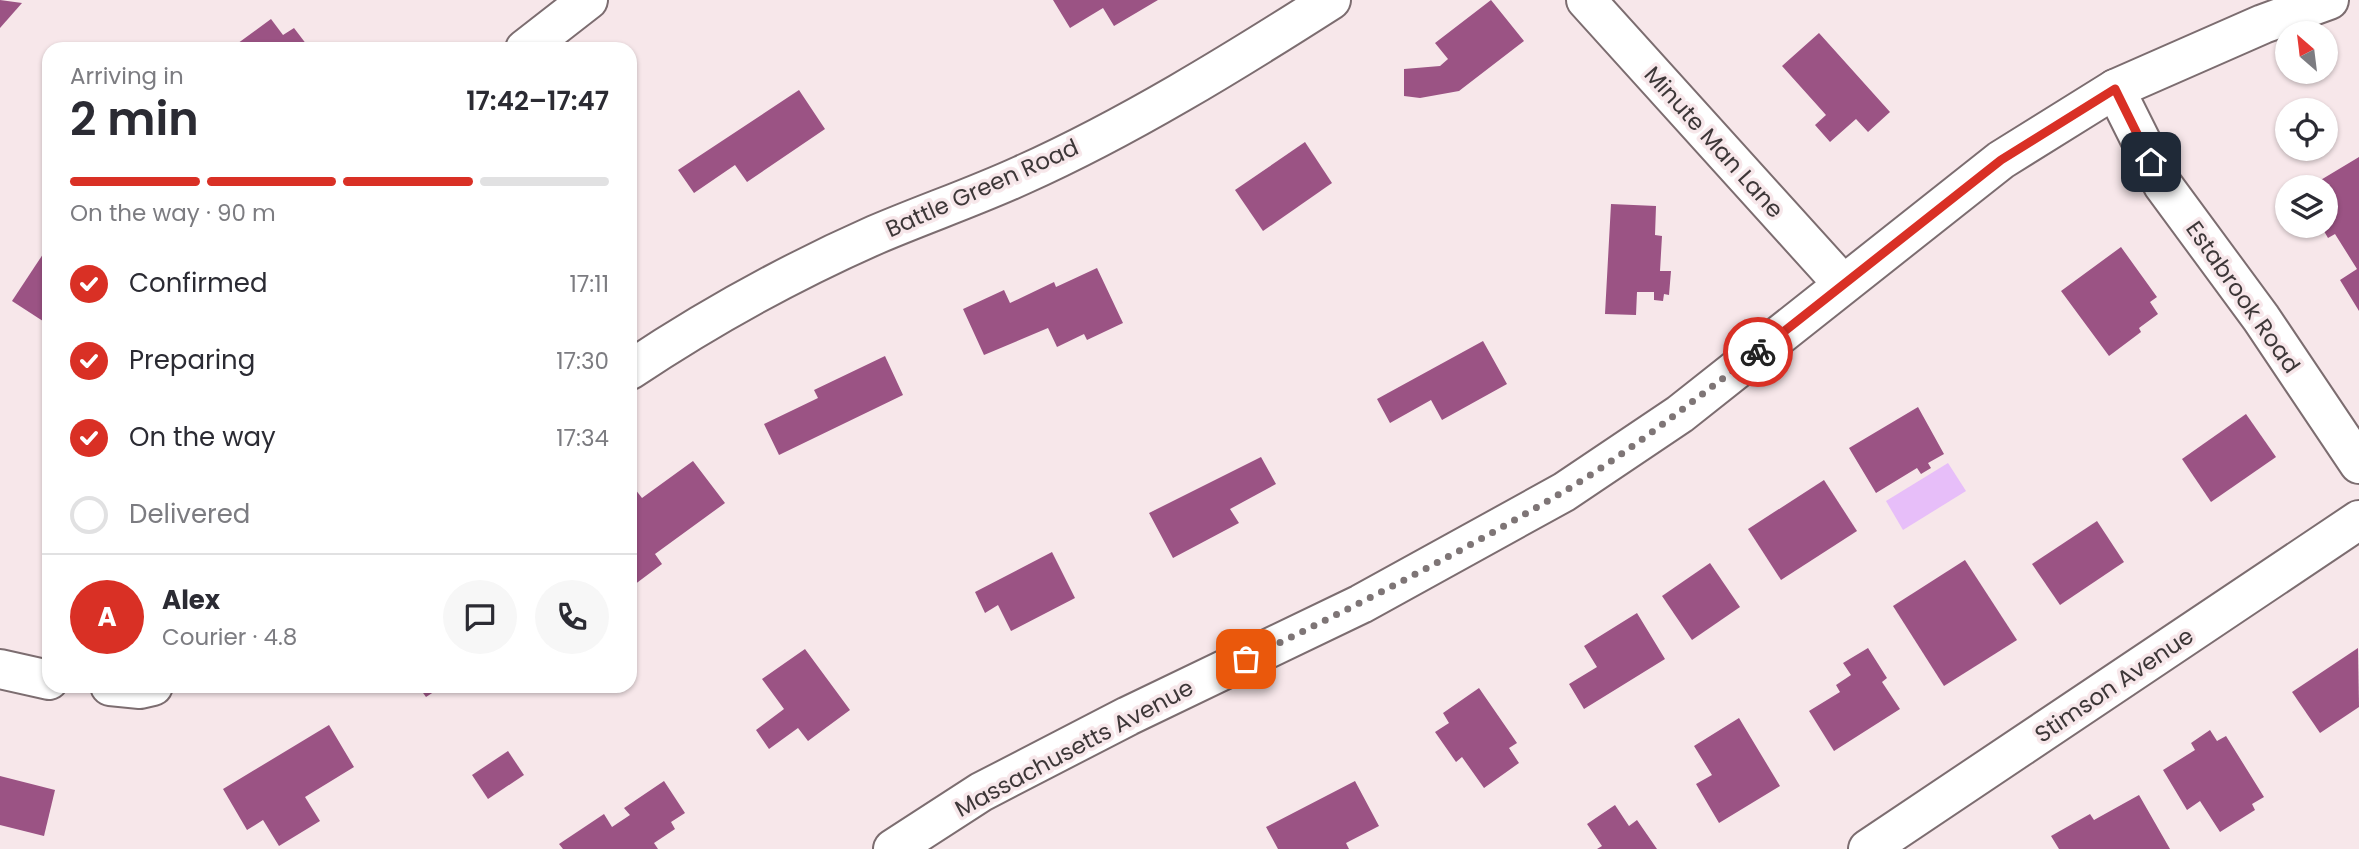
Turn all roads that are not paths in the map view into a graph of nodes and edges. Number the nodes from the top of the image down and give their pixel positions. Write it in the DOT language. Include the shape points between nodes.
graph roads {
  1 [pos="588,0"];
  2 [pos="1331,0"];
  3 [pos="1586,0"];
  4 [pos="2329,0"];
  5 [pos="534,42"];
  6 [pos="2115,89"];
  7 [pos="1842,283"];
  8 [pos="637,365"];
  9 [pos="2359,464"];
  10 [pos="2359,520"];
  11 [pos="0,669"];
  12 [pos="42,678"];
  13 [pos="893,849"];
  14 [pos="1868,849"];
  1 -- 5 [label="street"];
  2 -- 8 [label="street, Battle Green Road" via="1255,48 1024,174 777,282"];
  3 -- 7 [label="street, Minute Man Lane"];
  4 -- 6 [label="street, Massachusetts Avenue"];
  6 -- 7 [label="street, Massachusetts Avenue" via="2001,160"];
  6 -- 9 [label="street, Estabrook Road" via="2163,185 2261,318"];
  7 -- 13 [label="street, Massachusetts Avenue" via="1680,414 1564,492 1361,604 981,792"];
  10 -- 14 [label="street, Stimson Avenue"];
  11 -- 12 [label="street"];
}
